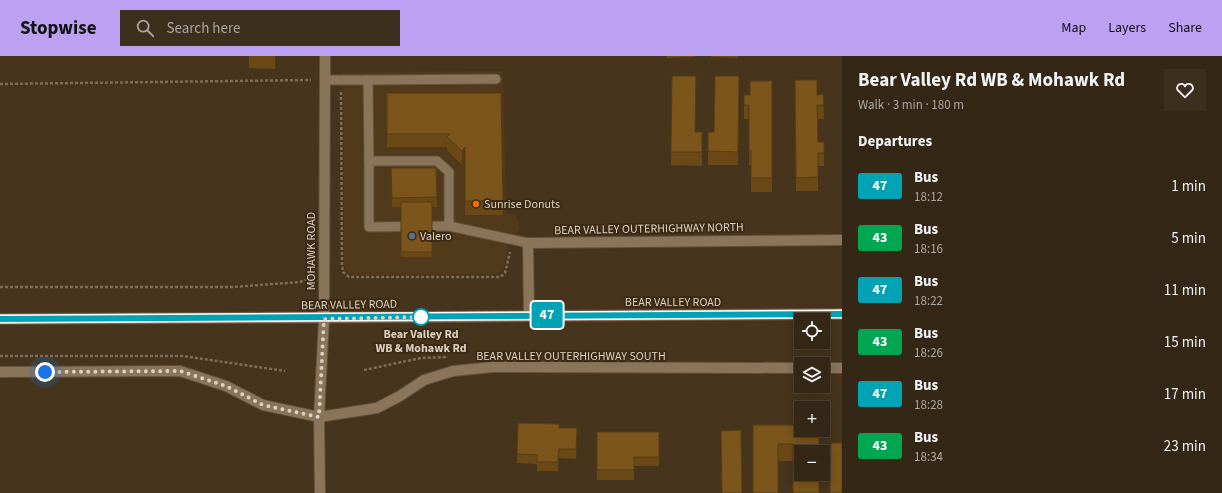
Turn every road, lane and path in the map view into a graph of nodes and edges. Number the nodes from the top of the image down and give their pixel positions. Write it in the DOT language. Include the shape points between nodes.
graph roads {
  1 [pos="325,56"];
  2 [pos="496,79"];
  3 [pos="310,80"];
  4 [pos="325,80"];
  5 [pos="368,80"];
  6 [pos="0,84"];
  7 [pos="310,85"];
  8 [pos="369,161"];
  9 [pos="449,226"];
  10 [pos="842,240"];
  11 [pos="528,243"];
  12 [pos="311,275"];
  13 [pos="0,287"];
  14 [pos="842,314"];
  15 [pos="528,315"];
  16 [pos="0,319"];
  17 [pos="324,319"];
  18 [pos="794,368"];
  19 [pos="830,368"];
  20 [pos="842,368"];
  21 [pos="0,372"];
  22 [pos="319,417"];
  23 [pos="320,493"];
  1 -- 4 [label="street, MOHAWK ROAD"];
  2 -- 5 [label="lane"];
  3 -- 4 [label="path"];
  3 -- 6 [label="path"];
  3 -- 7 [label="path"];
  4 -- 5 [label="lane"];
  4 -- 17 [label="street, MOHAWK ROAD"];
  5 -- 8 [label="lane"];
  8 -- 9 [label="lane" via="437,161 449,172"];
  8 -- 9 [label="lane" via="369,227"];
  9 -- 11 [label="lane"];
  10 -- 11 [label="street, BEAR VALLEY OUTERHIGHWAY NORTH"];
  11 -- 15 [label="street"];
  12 -- 13 [label="path" via="308,280 300,282 233,287"];
  14 -- 15 [label="main road, BEAR VALLEY ROAD"];
  15 -- 17 [label="main road, BEAR VALLEY ROAD"];
  16 -- 17 [label="main road, BEAR VALLEY ROAD"];
  17 -- 22 [label="street, MOHAWK ROAD"];
  18 -- 22 [label="street, BEAR VALLEY OUTERHIGHWAY SOUTH" via="492,367 453,371 424,380 378,408"];
  19 -- 20 [label="street"];
  21 -- 22 [label="street, BEAR VALLEY OUTERHIGHWAY SOUTH" via="180,371 226,386 263,405"];
  22 -- 23 [label="street, MOHAWK ROAD"];
}
